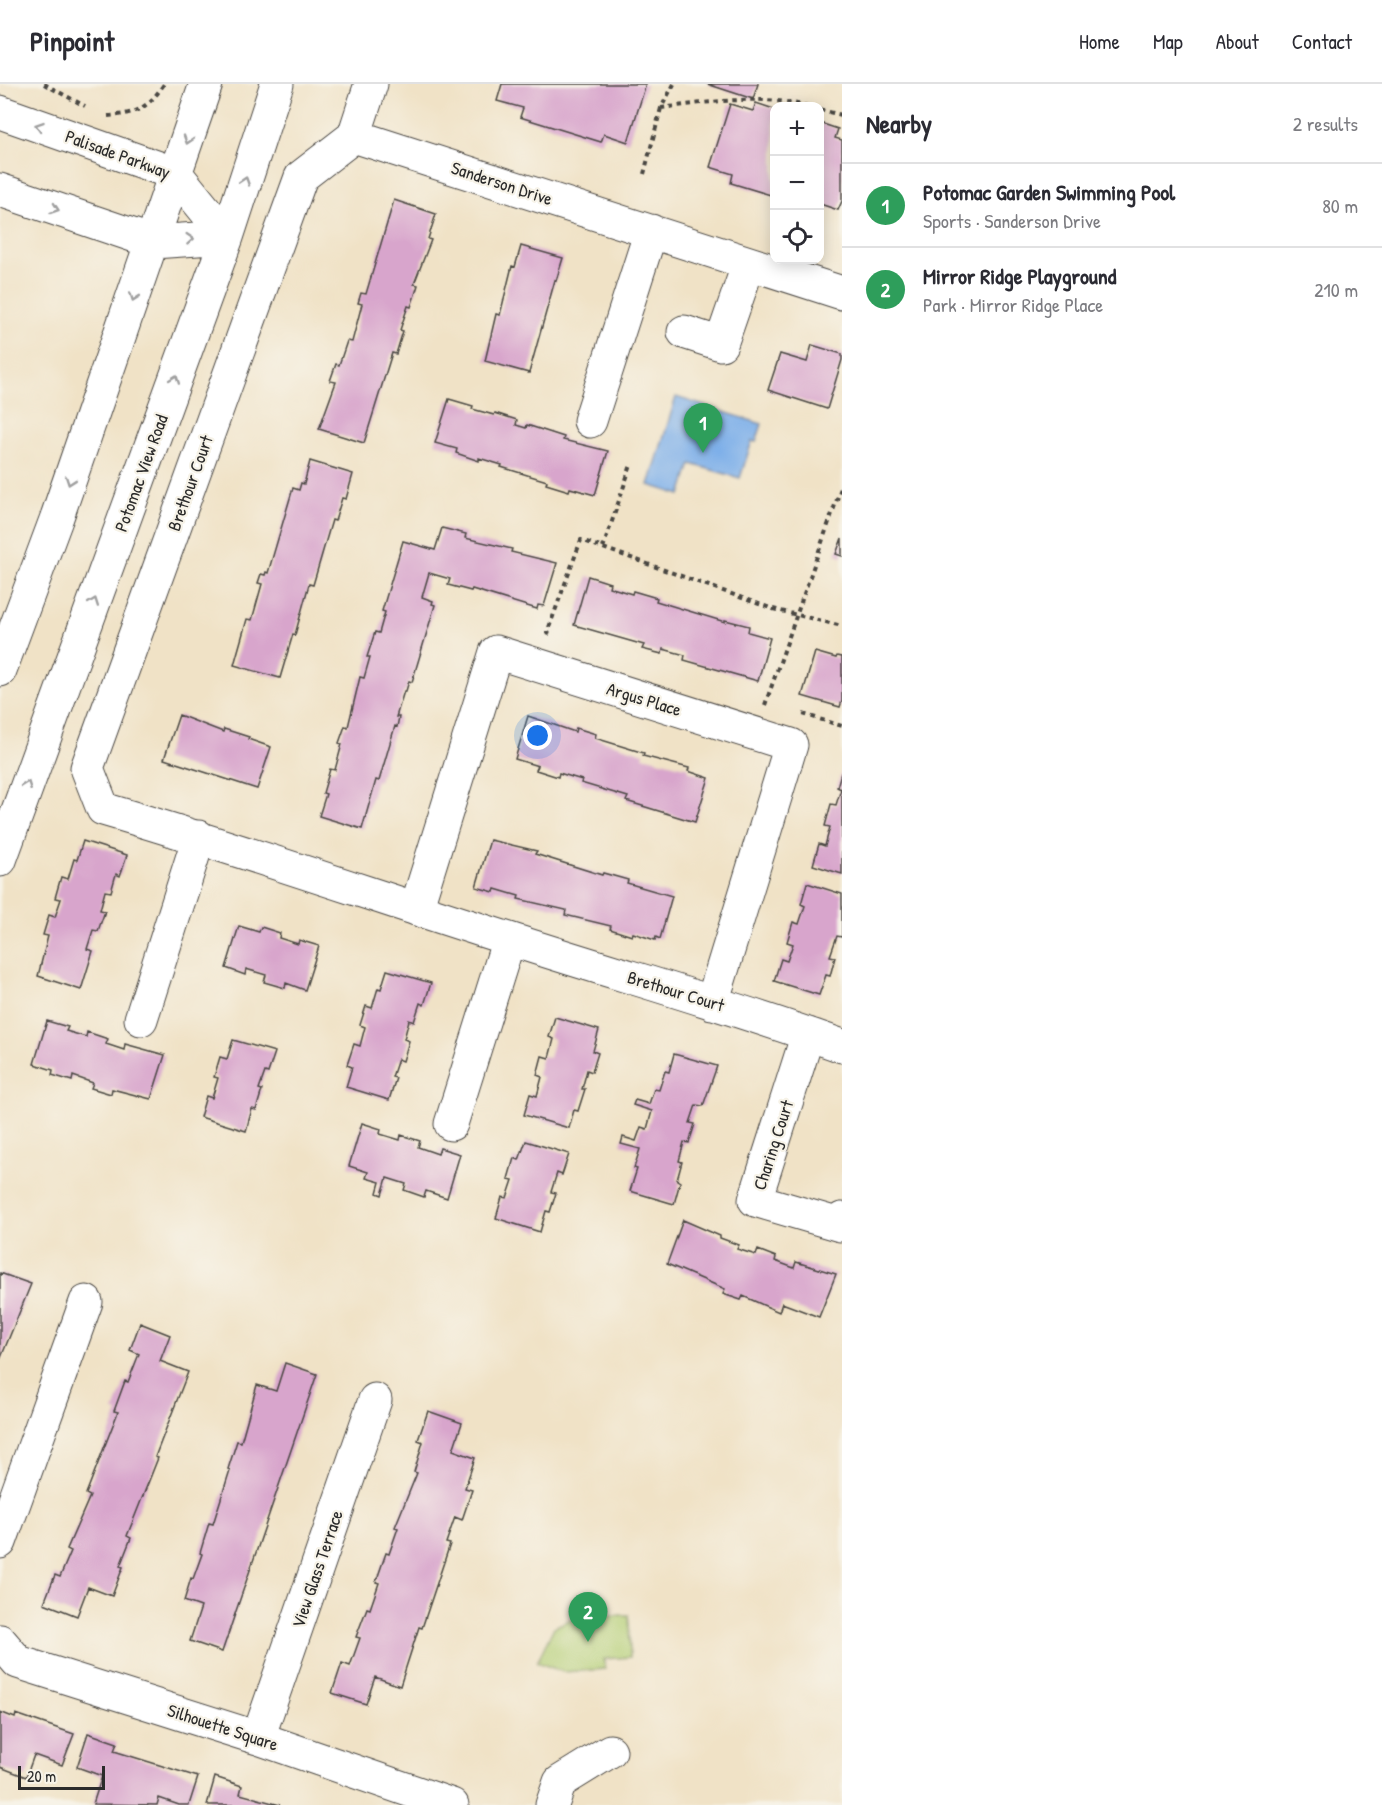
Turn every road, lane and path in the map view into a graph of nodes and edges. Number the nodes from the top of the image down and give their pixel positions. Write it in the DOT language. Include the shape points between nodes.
graph roads {
  1 [pos="44,84"];
  2 [pos="164,84"];
  3 [pos="206,84"];
  4 [pos="277,84"];
  5 [pos="371,84"];
  6 [pos="674,84"];
  7 [pos="790,102"];
  8 [pos="661,108"];
  9 [pos="824,111"];
  10 [pos="0,112"];
  11 [pos="95,112"];
  12 [pos="842,115"];
  13 [pos="106,116"];
  14 [pos="354,136"];
  15 [pos="176,174"];
  16 [pos="644,174"];
  17 [pos="0,190"];
  18 [pos="651,231"];
  19 [pos="227,237"];
  20 [pos="153,242"];
  21 [pos="749,263"];
  22 [pos="842,293"];
  23 [pos="684,332"];
  24 [pos="590,421"];
  25 [pos="632,465"];
  26 [pos="842,485"];
  27 [pos="603,548"];
  28 [pos="797,616"];
  29 [pos="842,626"];
  30 [pos="548,633"];
  31 [pos="0,670"];
  32 [pos="764,710"];
  33 [pos="199,837"];
  34 [pos="0,860"];
  35 [pos="416,909"];
  36 [pos="508,939"];
  37 [pos="712,1003"];
  38 [pos="141,1019"];
  39 [pos="808,1034"];
  40 [pos="842,1046"];
  41 [pos="451,1124"];
  42 [pos="842,1219"];
  43 [pos="86,1302"];
  44 [pos="375,1400"];
  45 [pos="0,1542"];
  46 [pos="0,1641"];
  47 [pos="258,1738"];
  48 [pos="610,1751"];
  49 [pos="452,1805"];
  50 [pos="552,1805"];
  1 -- 11 [label="path"];
  2 -- 13 [label="path" via="153,100 139,110"];
  3 -- 15 [label="street, one-way"];
  19 -- 4 [label="street, Potomac View Road, one-way"];
  5 -- 14 [label="street"];
  6 -- 8 [label="path"];
  7 -- 8 [label="path" via="728,100"];
  8 -- 16 [label="path"];
  9 -- 12 [label="path"];
  15 -- 10 [label="street, Palisade Parkway, one-way"];
  14 -- 18 [label="street, Sanderson Drive"];
  14 -- 33 [label="street, Brethour Court" via="301,177 87,768 103,809"];
  15 -- 19 [label="street, Palisade Parkway"];
  15 -- 20 [label="street"];
  17 -- 20 [label="street, one-way"];
  18 -- 21 [label="street, Sanderson Drive"];
  18 -- 24 [label="street"];
  20 -- 19 [label="street, one-way"];
  34 -- 19 [label="street, Potomac View Road, one-way"];
  20 -- 31 [label="street, one-way"];
  21 -- 22 [label="street, Sanderson Drive"];
  21 -- 23 [label="street" via="721,344"];
  25 -- 27 [label="path"];
  26 -- 28 [label="path"];
  27 -- 28 [label="path"];
  27 -- 30 [label="path" via="581,540"];
  28 -- 29 [label="path"];
  28 -- 32 [label="path"];
  33 -- 35 [label="street, Brethour Court"];
  33 -- 38 [label="street"];
  35 -- 36 [label="street, Brethour Court"];
  35 -- 37 [label="street, Argus Place" via="496,652 779,741 791,745"];
  36 -- 37 [label="street, Brethour Court"];
  36 -- 41 [label="street"];
  37 -- 39 [label="street, Brethour Court"];
  39 -- 40 [label="street, Brethour Court"];
  39 -- 42 [label="street, Charing Court" via="755,1200 840,1225"];
  43 -- 45 [label="street"];
  44 -- 47 [label="street, View Glass Terrace"];
  46 -- 47 [label="street, Silhouette Square" via="18,1662"];
  47 -- 49 [label="street, Silhouette Square"];
  48 -- 50 [label="street" via="560,1782"];
}
